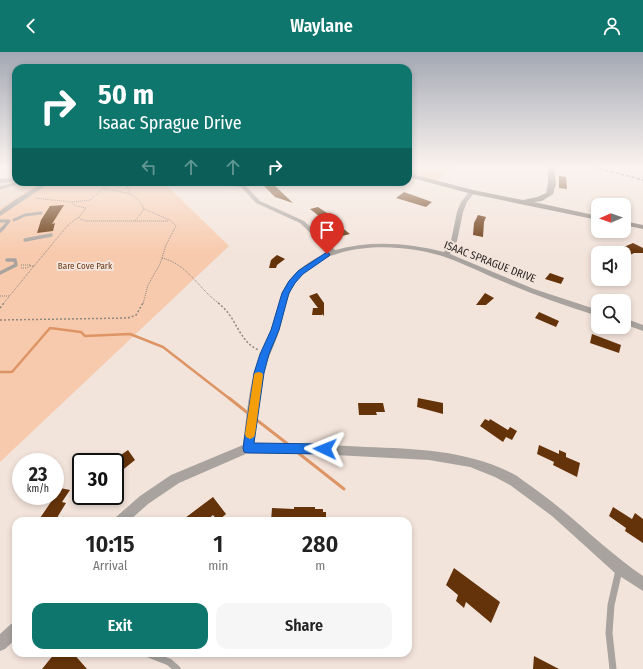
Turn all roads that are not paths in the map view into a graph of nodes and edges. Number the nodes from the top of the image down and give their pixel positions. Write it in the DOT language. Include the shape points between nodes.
graph roads {
  1 [pos="25,196"];
  2 [pos="254,196"];
  3 [pos="469,196"];
  4 [pos="490,196"];
  5 [pos="544,197"];
  6 [pos="523,203"];
  7 [pos="548,208"];
  8 [pos="41,213"];
  9 [pos="0,214"];
  10 [pos="591,217"];
  11 [pos="14,220"];
  12 [pos="0,221"];
  13 [pos="631,224"];
  14 [pos="643,226"];
  15 [pos="0,231"];
  16 [pos="51,235"];
  17 [pos="25,240"];
  18 [pos="334,252"];
  19 [pos="446,255"];
  20 [pos="7,260"];
  21 [pos="0,273"];
  22 [pos="591,311"];
  23 [pos="631,324"];
  24 [pos="643,328"];
  25 [pos="248,448"];
  26 [pos="125,517"];
  27 [pos="620,568"];
  28 [pos="643,584"];
  29 [pos="12,633"];
  30 [pos="0,644"];
  31 [pos="156,657"];
  32 [pos="177,669"];
  33 [pos="613,669"];
  1 -- 9 [label="street"];
  2 -- 18 [label="street" via="258,202 302,222"];
  3 -- 19 [label="street" via="460,212 456,237"];
  4 -- 6 [label="main road"];
  5 -- 6 [label="main road"];
  5 -- 7 [label="main road"];
  6 -- 7 [label="main road"];
  7 -- 10 [label="main road"];
  8 -- 11 [label="lane" via="25,215"];
  12 -- 15 [label="lane" via="9,221"];
  13 -- 14 [label="main road"];
  16 -- 17 [label="lane"];
  18 -- 19 [label="street, ISAAC SPRAGUE DRIVE" via="364,246 381,246"];
  18 -- 25 [label="street, ISAAC SPRAGUE DRIVE" via="300,272 286,293 257,384"];
  19 -- 22 [label="street, ISAAC SPRAGUE DRIVE"];
  20 -- 21 [label="lane" via="15,260 16,265"];
  23 -- 24 [label="street"];
  25 -- 26 [label="street" via="175,480 144,500"];
  25 -- 27 [label="street" via="415,453 470,462 499,473 528,491"];
  27 -- 28 [label="street"];
  27 -- 33 [label="lane" via="611,605 609,633"];
  29 -- 30 [label="street"];
  31 -- 32 [label="lane" via="169,662"];
}
